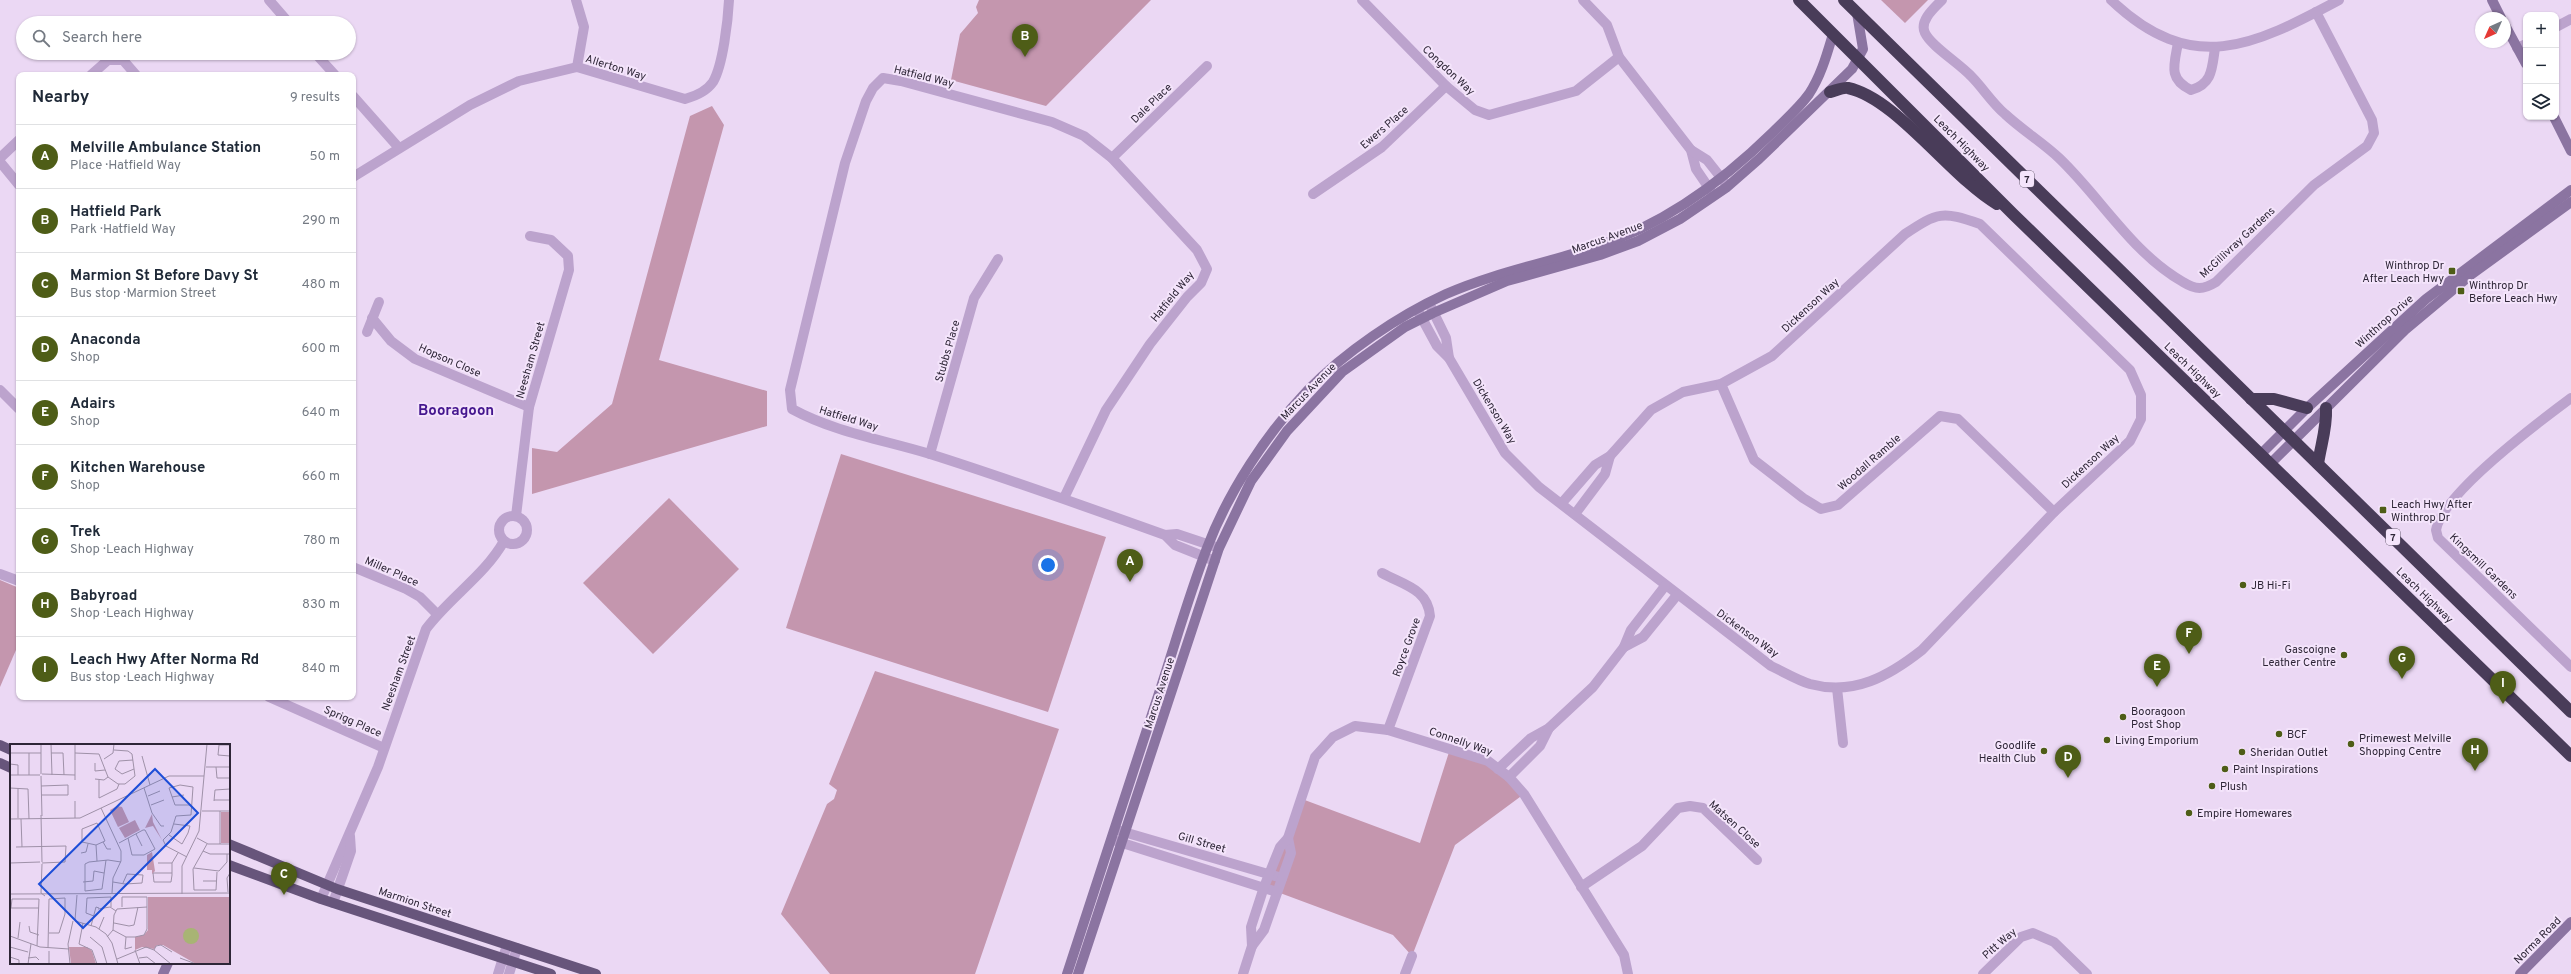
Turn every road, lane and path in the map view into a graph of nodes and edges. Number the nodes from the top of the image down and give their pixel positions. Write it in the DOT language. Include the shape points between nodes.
graph roads {
  1 [pos="269,0"];
  2 [pos="576,0"];
  3 [pos="729,0"];
  4 [pos="1362,0"];
  5 [pos="1583,0"];
  6 [pos="1799,0"];
  7 [pos="1844,0"];
  8 [pos="1942,0"];
  9 [pos="2111,0"];
  10 [pos="2339,0"];
  11 [pos="2492,0"];
  12 [pos="2316,12"];
  13 [pos="2498,12"];
  14 [pos="1857,13"];
  15 [pos="283,16"];
  16 [pos="2571,19"];
  17 [pos="2559,25"];
  18 [pos="2511,32"];
  19 [pos="1833,34"];
  20 [pos="2178,43"];
  21 [pos="2522,46"];
  22 [pos="2215,48"];
  23 [pos="1619,57"];
  24 [pos="1859,59"];
  25 [pos="108,60"];
  26 [pos="108,60"];
  27 [pos="123,60"];
  28 [pos="123,60"];
  29 [pos="322,60"];
  30 [pos="1207,66"];
  31 [pos="577,67"];
  32 [pos="94,72"];
  33 [pos="133,72"];
  34 [pos="332,72"];
  35 [pos="1446,86"];
  36 [pos="1830,92"];
  37 [pos="356,99"];
  38 [pos="2556,120"];
  39 [pos="16,143"];
  40 [pos="2570,146"];
  41 [pos="399,148"];
  42 [pos="1691,150"];
  43 [pos="0,158"];
  44 [pos="1112,158"];
  45 [pos="0,162"];
  46 [pos="356,175"];
  47 [pos="1721,178"];
  48 [pos="16,181"];
  49 [pos="1708,187"];
  50 [pos="1728,187"];
  51 [pos="2571,190"];
  52 [pos="1313,194"];
  53 [pos="1714,196"];
  54 [pos="2571,202"];
  55 [pos="2013,214"];
  56 [pos="530,236"];
  57 [pos="998,259"];
  58 [pos="379,302"];
  59 [pos="1429,303"];
  60 [pos="1417,309"];
  61 [pos="1433,313"];
  62 [pos="372,318"];
  63 [pos="1422,319"];
  64 [pos="367,332"];
  65 [pos="1449,358"];
  66 [pos="1721,384"];
  67 [pos="0,390"];
  68 [pos="2251,398"];
  69 [pos="2571,398"];
  70 [pos="16,406"];
  71 [pos="529,407"];
  72 [pos="2307,408"];
  73 [pos="2326,408"];
  74 [pos="2284,430"];
  75 [pos="2293,440"];
  76 [pos="930,454"];
  77 [pos="2261,454"];
  78 [pos="1610,456"];
  79 [pos="2271,463"];
  80 [pos="2318,464"];
  81 [pos="1064,498"];
  82 [pos="1561,504"];
  83 [pos="2054,512"];
  84 [pos="1575,514"];
  85 [pos="516,516"];
  86 [pos="1165,535"];
  87 [pos="504,541"];
  88 [pos="1208,545"];
  89 [pos="1219,548"];
  90 [pos="1204,557"];
  91 [pos="1215,561"];
  92 [pos="356,568"];
  93 [pos="0,574"];
  94 [pos="1382,574"];
  95 [pos="16,581"];
  96 [pos="1665,586"];
  97 [pos="1676,595"];
  98 [pos="437,614"];
  99 [pos="1624,647"];
  100 [pos="2571,667"];
  101 [pos="1837,688"];
  102 [pos="276,700"];
  103 [pos="2571,712"];
  104 [pos="1549,728"];
  105 [pos="1388,730"];
  106 [pos="1843,743"];
  107 [pos="0,745"];
  108 [pos="384,748"];
  109 [pos="10,750"];
  110 [pos="2571,756"];
  111 [pos="0,763"];
  112 [pos="10,768"];
  113 [pos="1498,769"];
  114 [pos="1509,777"];
  115 [pos="1115,829"];
  116 [pos="350,836"];
  117 [pos="1124,837"];
  118 [pos="1288,838"];
  119 [pos="1111,839"];
  120 [pos="230,845"];
  121 [pos="1757,860"];
  122 [pos="230,865"];
  123 [pos="1269,873"];
  124 [pos="1282,878"];
  125 [pos="326,884"];
  126 [pos="1264,887"];
  127 [pos="1582,888"];
  128 [pos="337,889"];
  129 [pos="1277,892"];
  130 [pos="321,898"];
  131 [pos="333,903"];
  132 [pos="2571,922"];
  133 [pos="507,945"];
  134 [pos="1252,946"];
  135 [pos="517,948"];
  136 [pos="1412,956"];
  137 [pos="503,958"];
  138 [pos="513,962"];
  139 [pos="168,964"];
  140 [pos="163,974"];
  141 [pos="498,974"];
  142 [pos="509,974"];
  143 [pos="551,974"];
  144 [pos="596,974"];
  145 [pos="1067,974"];
  146 [pos="1078,974"];
  147 [pos="1243,974"];
  148 [pos="1405,974"];
  149 [pos="1628,974"];
  150 [pos="1983,974"];
  151 [pos="2088,974"];
  152 [pos="2520,974"];
  1 -- 15 [label="street"];
  2 -- 31 [label="street" via="584,27"];
  3 -- 31 [label="street, Allerton Way" via="728,30 713,81 699,95 685,99"];
  4 -- 35 [label="street, Congdon Way"];
  5 -- 23 [label="street" via="1607,25"];
  6 -- 19 [label="highway, Leach Highway"];
  7 -- 14 [label="highway, Leach Highway / 7"];
  8 -- 12 [label="street, McGillivray Gardens" via="1929,13 1924,26 1924,32 1932,43 1951,56 2004,113 2059,158 2133,241 2170,273 2196,288 2205,289 2216,282 2314,185 2367,146 2374,133 2372,120"];
  9 -- 20 [label="street" via="2131,19 2161,37"];
  10 -- 12 [label="street"];
  11 -- 13 [label="street"];
  12 -- 22 [label="street" via="2264,37 2237,46"];
  14 -- 24 [label="street" via="1863,49"];
  14 -- 68 [label="highway, Leach Highway / 7"];
  16 -- 17 [label="street"];
  18 -- 21 [label="street"];
  19 -- 24 [label="highway, Leach Highway"];
  19 -- 47 [label="street, Marcus Avenue" via="1818,76 1807,97 1757,147"];
  20 -- 22 [label="street"];
  20 -- 22 [label="street" via="2174,66 2176,78 2181,85 2191,90 2202,87 2210,78"];
  23 -- 35 [label="street, Congdon Way" via="1576,91 1489,115 1474,110"];
  23 -- 42 [label="street"];
  24 -- 36 [label="street, Marcus Avenue"];
  24 -- 55 [label="highway, Leach Highway"];
  25 -- 28 [label="street"];
  26 -- 32 [label="street"];
  27 -- 33 [label="street"];
  29 -- 34 [label="street"];
  30 -- 44 [label="street, Dale Place"];
  31 -- 41 [label="street, Allerton Way" via="519,81 470,104"];
  35 -- 52 [label="street, Ewers Place" via="1382,147"];
  36 -- 50 [label="street, Marcus Avenue"];
  36 -- 55 [label="highway" via="1846,88 1876,100 1912,130 1977,192"];
  37 -- 41 [label="street"];
  38 -- 40 [label="street"];
  39 -- 43 [label="street"];
  41 -- 46 [label="street, Allerton Way"];
  42 -- 47 [label="street" via="1708,160"];
  42 -- 49 [label="street" via="1696,169"];
  44 -- 76 [label="street, Hatfield Way" via="1084,136 1052,122 901,81 883,78 873,88 866,101 845,163 790,390 792,408 813,420"];
  44 -- 81 [label="street, Hatfield Way" via="1197,250 1207,269 1201,283 1150,344 1106,410"];
  45 -- 48 [label="street"];
  47 -- 49 [label="street, Marcus Avenue"];
  47 -- 50 [label="street"];
  49 -- 53 [label="street"];
  49 -- 59 [label="street, Marcus Avenue" via="1675,211 1634,233 1596,247 1504,273 1448,293"];
  50 -- 53 [label="street, Marcus Avenue"];
  51 -- 72 [label="street, Winthrop Drive" via="2426,299"];
  53 -- 61 [label="street, Marcus Avenue" via="1680,219 1638,241 1600,255 1507,281"];
  54 -- 73 [label="street, Winthrop Drive" via="2472,274 2404,330"];
  55 -- 77 [label="highway, Leach Highway"];
  56 -- 71 [label="street, Neesham Street" via="551,240 568,256 569,270"];
  57 -- 76 [label="street, Stubbs Place" via="974,298"];
  58 -- 62 [label="street"];
  59 -- 60 [label="street, Marcus Avenue"];
  59 -- 61 [label="street, Dickenson Way"];
  60 -- 63 [label="street, Dickenson Way"];
  60 -- 88 [label="street, Marcus Avenue" via="1401,317 1336,365 1309,389 1277,426 1243,476"];
  61 -- 63 [label="street, Marcus Avenue"];
  61 -- 65 [label="street, Dickenson Way" via="1446,338"];
  62 -- 64 [label="street"];
  62 -- 71 [label="street, Hopson Close" via="391,340 415,359"];
  63 -- 65 [label="street, Dickenson Way" via="1437,346"];
  63 -- 89 [label="street, Marcus Avenue" via="1405,327 1342,372 1287,431 1251,481"];
  65 -- 82 [label="street, Dickenson Way" via="1505,453 1538,488"];
  66 -- 78 [label="street, Dickenson Way" via="1683,392 1651,410"];
  66 -- 83 [label="street, Woodall Ramble" via="1754,460 1821,509 1838,505 1940,416 1958,419"];
  66 -- 83 [label="street, Dickenson Way" via="1772,356 1905,234 1930,218 1953,214 1980,224 2130,370 2141,395 2141,419 2130,440"];
  67 -- 70 [label="street"];
  68 -- 72 [label="highway" via="2274,399"];
  68 -- 74 [label="highway, Leach Highway / 7"];
  69 -- 100 [label="street, Kingsmill Gardens" via="2508,446 2444,510 2436,530 2438,538"];
  71 -- 85 [label="street, Neesham Street"];
  72 -- 74 [label="street, Winthrop Drive"];
  73 -- 75 [label="street, Winthrop Drive"];
  73 -- 80 [label="highway" via="2327,426 2321,442"];
  74 -- 75 [label="highway, Leach Highway / 7"];
  74 -- 77 [label="street, Winthrop Drive"];
  75 -- 79 [label="street, Winthrop Drive"];
  75 -- 80 [label="highway, Leach Highway / 7"];
  76 -- 81 [label="street, Hatfield Way"];
  77 -- 79 [label="highway, Leach Highway"];
  78 -- 82 [label="street, Dickenson Way" via="1595,465"];
  78 -- 84 [label="street, Dickenson Way" via="1605,474"];
  79 -- 110 [label="highway, Leach Highway"];
  80 -- 103 [label="highway, Leach Highway / 7"];
  81 -- 86 [label="street, Hatfield Way"];
  82 -- 84 [label="street, Dickenson Way"];
  83 -- 101 [label="street, Dickenson Way" via="1922,650 1876,681"];
  84 -- 96 [label="street, Dickenson Way"];
  85 -- 87 [label="street" via="508,516 500,524 500,535"];
  85 -- 87 [label="street" via="527,524 527,535 519,543"];
  86 -- 88 [label="street, Hatfield Way" via="1177,534"];
  86 -- 90 [label="street, Hatfield Way" via="1175,545"];
  87 -- 98 [label="street, Neesham Street" via="494,558"];
  88 -- 89 [label="street, Hatfield Way"];
  88 -- 90 [label="street, Marcus Avenue"];
  89 -- 91 [label="street, Marcus Avenue"];
  90 -- 91 [label="street, Hatfield Way"];
  90 -- 115 [label="street, Marcus Avenue"];
  91 -- 117 [label="street, Marcus Avenue"];
  92 -- 98 [label="street, Miller Place" via="406,589 420,597"];
  93 -- 95 [label="street"];
  94 -- 105 [label="street, Royce Grove" via="1421,593 1429,604 1430,616"];
  96 -- 97 [label="street, Dickenson Way"];
  96 -- 99 [label="street" via="1632,630"];
  97 -- 99 [label="street" via="1643,638"];
  97 -- 101 [label="street, Dickenson Way" via="1771,666 1810,684"];
  98 -- 108 [label="street, Neesham Street" via="426,629"];
  99 -- 104 [label="street" via="1593,687"];
  101 -- 106 [label="street"];
  102 -- 108 [label="street, Sprigg Place"];
  104 -- 113 [label="street" via="1531,738"];
  104 -- 114 [label="street" via="1540,746"];
  105 -- 113 [label="street, Connelly Way" via="1488,761"];
  105 -- 118 [label="street, Connelly Way" via="1355,726 1328,742 1315,758"];
  107 -- 109 [label="main road"];
  108 -- 116 [label="street, Neesham Street"];
  111 -- 112 [label="main road"];
  113 -- 114 [label="street, Connelly Way"];
  114 -- 127 [label="street, Connelly Way" via="1524,794"];
  115 -- 117 [label="street, Gill Street"];
  115 -- 119 [label="street, Marcus Avenue"];
  116 -- 125 [label="street, Neesham Street" via="341,847"];
  116 -- 128 [label="street, Neesham Street" via="350,851"];
  117 -- 119 [label="street, Gill Street"];
  117 -- 123 [label="street, Gill Street"];
  117 -- 126 [label="street, Gill Street"];
  117 -- 146 [label="street, Marcus Avenue"];
  118 -- 123 [label="street, Connelly Way" via="1280,847"];
  118 -- 124 [label="street, Connelly Way" via="1290,852"];
  119 -- 145 [label="street, Marcus Avenue"];
  120 -- 125 [label="main road, Marmion Street"];
  121 -- 127 [label="street, Matsen Close" via="1703,808 1690,806 1678,808 1642,846"];
  122 -- 130 [label="main road"];
  123 -- 124 [label="street, Gill Street"];
  123 -- 126 [label="street, Connelly Way"];
  124 -- 129 [label="street, Connelly Way"];
  125 -- 128 [label="main road, Marmion Street"];
  125 -- 130 [label="street, Neesham Street"];
  126 -- 129 [label="street, Gill Street"];
  126 -- 134 [label="street, Connelly Way" via="1251,927"];
  127 -- 149 [label="street, Connelly Way" via="1624,955"];
  128 -- 131 [label="street, Neesham Street"];
  128 -- 133 [label="main road, Marmion Street"];
  129 -- 134 [label="street, Connelly Way" via="1264,930"];
  130 -- 131 [label="main road"];
  131 -- 137 [label="main road"];
  132 -- 152 [label="street, Norma Road"];
  133 -- 135 [label="main road, Marmion Street"];
  133 -- 137 [label="street"];
  134 -- 147 [label="street, Connelly Way"];
  135 -- 138 [label="street"];
  135 -- 144 [label="main road, Marmion Street"];
  136 -- 148 [label="street"];
  137 -- 138 [label="main road"];
  137 -- 141 [label="street"];
  138 -- 142 [label="street"];
  138 -- 143 [label="main road"];
  139 -- 140 [label="street"];
  150 -- 151 [label="street, Pitt Way" via="2021,937 2033,933 2054,942"];
}
